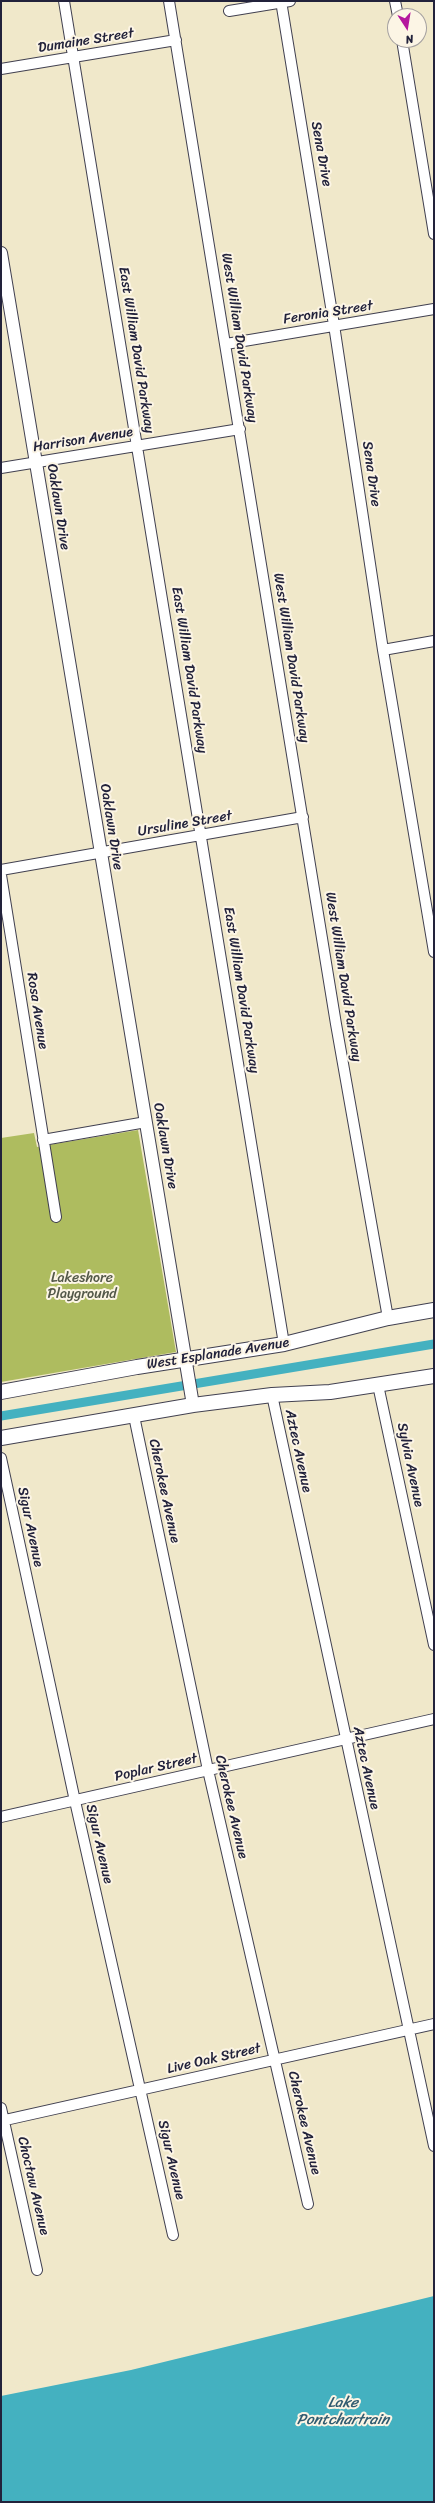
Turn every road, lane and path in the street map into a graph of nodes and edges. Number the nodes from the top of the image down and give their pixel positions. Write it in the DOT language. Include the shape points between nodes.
graph roads {
  1 [pos="64,1"];
  2 [pos="169,1"];
  3 [pos="284,2"];
  4 [pos="229,11"];
  5 [pos="176,40"];
  6 [pos="403,48"];
  7 [pos="73,57"];
  8 [pos="1,68"];
  9 [pos="434,234"];
  10 [pos="1,253"];
  11 [pos="434,309"];
  12 [pos="334,325"];
  13 [pos="226,344"];
  14 [pos="240,429"];
  15 [pos="137,446"];
  16 [pos="36,462"];
  17 [pos="1,468"];
  18 [pos="434,641"];
  19 [pos="383,650"];
  20 [pos="303,817"];
  21 [pos="202,835"];
  22 [pos="100,853"];
  23 [pos="1,870"];
  24 [pos="1,875"];
  25 [pos="434,952"];
  26 [pos="146,1122"];
  27 [pos="43,1140"];
  28 [pos="56,1216"];
  29 [pos="434,1310"];
  30 [pos="388,1318"];
  31 [pos="284,1344"];
  32 [pos="186,1366"];
  33 [pos="434,1376"];
  34 [pos="378,1385"];
  35 [pos="1,1392"];
  36 [pos="272,1395"];
  37 [pos="192,1401"];
  38 [pos="134,1416"];
  39 [pos="1,1438"];
  40 [pos="1,1458"];
  41 [pos="434,1645"];
  42 [pos="434,1719"];
  43 [pos="346,1739"];
  44 [pos="208,1770"];
  45 [pos="75,1801"];
  46 [pos="1,1818"];
  47 [pos="434,2024"];
  48 [pos="408,2030"];
  49 [pos="276,2059"];
  50 [pos="140,2090"];
  51 [pos="1,2108"];
  52 [pos="2,2121"];
  53 [pos="434,2146"];
  54 [pos="308,2204"];
  55 [pos="173,2235"];
  56 [pos="37,2270"];
  1 -- 7 [label="street, East William David Parkway"];
  2 -- 5 [label="street, West William David Parkway"];
  3 -- 4 [label="street"];
  3 -- 12 [label="street, Sena Drive"];
  5 -- 7 [label="street, Dumaine Street"];
  5 -- 13 [label="street, West William David Parkway"];
  6 -- 9 [label="street"];
  7 -- 8 [label="street, Dumaine Street"];
  7 -- 15 [label="street, East William David Parkway"];
  10 -- 16 [label="street, Oaklawn Drive"];
  11 -- 12 [label="street, Feronia Street"];
  12 -- 13 [label="street, Feronia Street"];
  12 -- 19 [label="street, Sena Drive"];
  13 -- 14 [label="street, West William David Parkway"];
  14 -- 15 [label="street, Harrison Avenue"];
  14 -- 20 [label="street, West William David Parkway"];
  15 -- 16 [label="street, Harrison Avenue"];
  15 -- 21 [label="street, East William David Parkway"];
  16 -- 17 [label="street, Harrison Avenue"];
  16 -- 22 [label="street, Oaklawn Drive"];
  18 -- 19 [label="street"];
  19 -- 25 [label="street, Sena Drive"];
  20 -- 21 [label="street, Ursuline Street"];
  20 -- 30 [label="street, West William David Parkway"];
  21 -- 22 [label="street, Ursuline Street"];
  21 -- 31 [label="street, East William David Parkway"];
  22 -- 23 [label="street, Ursuline Street"];
  22 -- 26 [label="street, Oaklawn Drive"];
  24 -- 27 [label="street, Rosa Avenue"];
  26 -- 27 [label="street"];
  26 -- 32 [label="street, Oaklawn Drive"];
  27 -- 28 [label="street, Rosa Avenue"];
  29 -- 30 [label="main road, West Esplanade Avenue"];
  30 -- 31 [label="main road, West Esplanade Avenue"];
  31 -- 32 [label="main road, West Esplanade Avenue"];
  32 -- 35 [label="main road, West Esplanade Avenue"];
  32 -- 37 [label="street, Oaklawn Drive"];
  33 -- 34 [label="main road"];
  34 -- 36 [label="main road" via="330,1392"];
  34 -- 41 [label="street, Sylvia Avenue"];
  36 -- 37 [label="main road"];
  36 -- 43 [label="street, Aztec Avenue"];
  37 -- 38 [label="main road"];
  38 -- 39 [label="main road"];
  38 -- 44 [label="street, Cherokee Avenue"];
  40 -- 45 [label="street, Sigur Avenue"];
  42 -- 43 [label="street, Poplar Street"];
  43 -- 44 [label="street, Poplar Street"];
  43 -- 48 [label="street, Aztec Avenue"];
  44 -- 45 [label="street, Poplar Street"];
  44 -- 49 [label="street, Cherokee Avenue"];
  45 -- 46 [label="street, Poplar Street"];
  45 -- 50 [label="street, Sigur Avenue"];
  47 -- 48 [label="street, Live Oak Street"];
  48 -- 49 [label="street, Live Oak Street"];
  48 -- 53 [label="street, Aztec Avenue"];
  49 -- 50 [label="street, Live Oak Street"];
  49 -- 54 [label="street, Cherokee Avenue"];
  50 -- 52 [label="street, Live Oak Street"];
  50 -- 55 [label="street, Sigur Avenue"];
  51 -- 52 [label="street, Choctaw Avenue"];
  52 -- 56 [label="street, Choctaw Avenue"];
}
